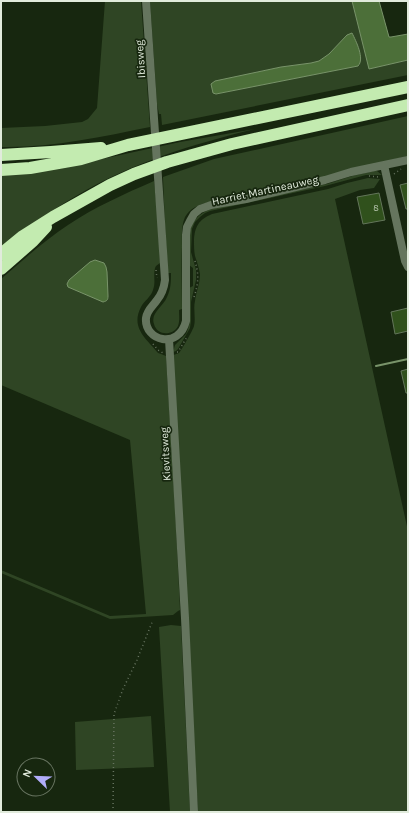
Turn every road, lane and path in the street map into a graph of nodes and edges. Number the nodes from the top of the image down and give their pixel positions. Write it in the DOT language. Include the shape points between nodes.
graph roads {
  1 [pos="146,1"];
  2 [pos="408,87"];
  3 [pos="408,105"];
  4 [pos="128,145"];
  5 [pos="1,155"];
  6 [pos="406,164"];
  7 [pos="384,165"];
  8 [pos="1,170"];
  9 [pos="366,176"];
  10 [pos="387,176"];
  11 [pos="56,215"];
  12 [pos="193,253"];
  13 [pos="1,254"];
  14 [pos="408,267"];
  15 [pos="1,269"];
  16 [pos="193,301"];
  17 [pos="187,337"];
  18 [pos="169,339"];
  19 [pos="170,354"];
  20 [pos="153,620"];
  21 [pos="113,812"];
  22 [pos="194,812"];
  1 -- 18 [label="street, Ibisweg" via="165,280 162,292 149,309 146,319 148,329 154,336"];
  2 -- 4 [label="highway"];
  3 -- 11 [label="highway" via="232,144 167,162 110,185"];
  4 -- 5 [label="highway"];
  4 -- 8 [label="highway" via="81,159"];
  6 -- 7 [label="street, Harriet Martineauweg"];
  6 -- 10 [label="path" via="393,175"];
  7 -- 10 [label="street"];
  7 -- 18 [label="street, Harriet Martineauweg" via="200,209 190,221 186,235 184,327 177,336"];
  9 -- 10 [label="path"];
  10 -- 14 [label="street"];
  11 -- 13 [label="highway"];
  11 -- 15 [label="highway" via="32,242"];
  12 -- 16 [label="path" via="198,283"];
  17 -- 19 [label="path" via="178,352"];
  18 -- 19 [label="street, Kievitsweg"];
  19 -- 22 [label="street, Kievitsweg"];
  20 -- 21 [label="path" via="114,714"];
}
